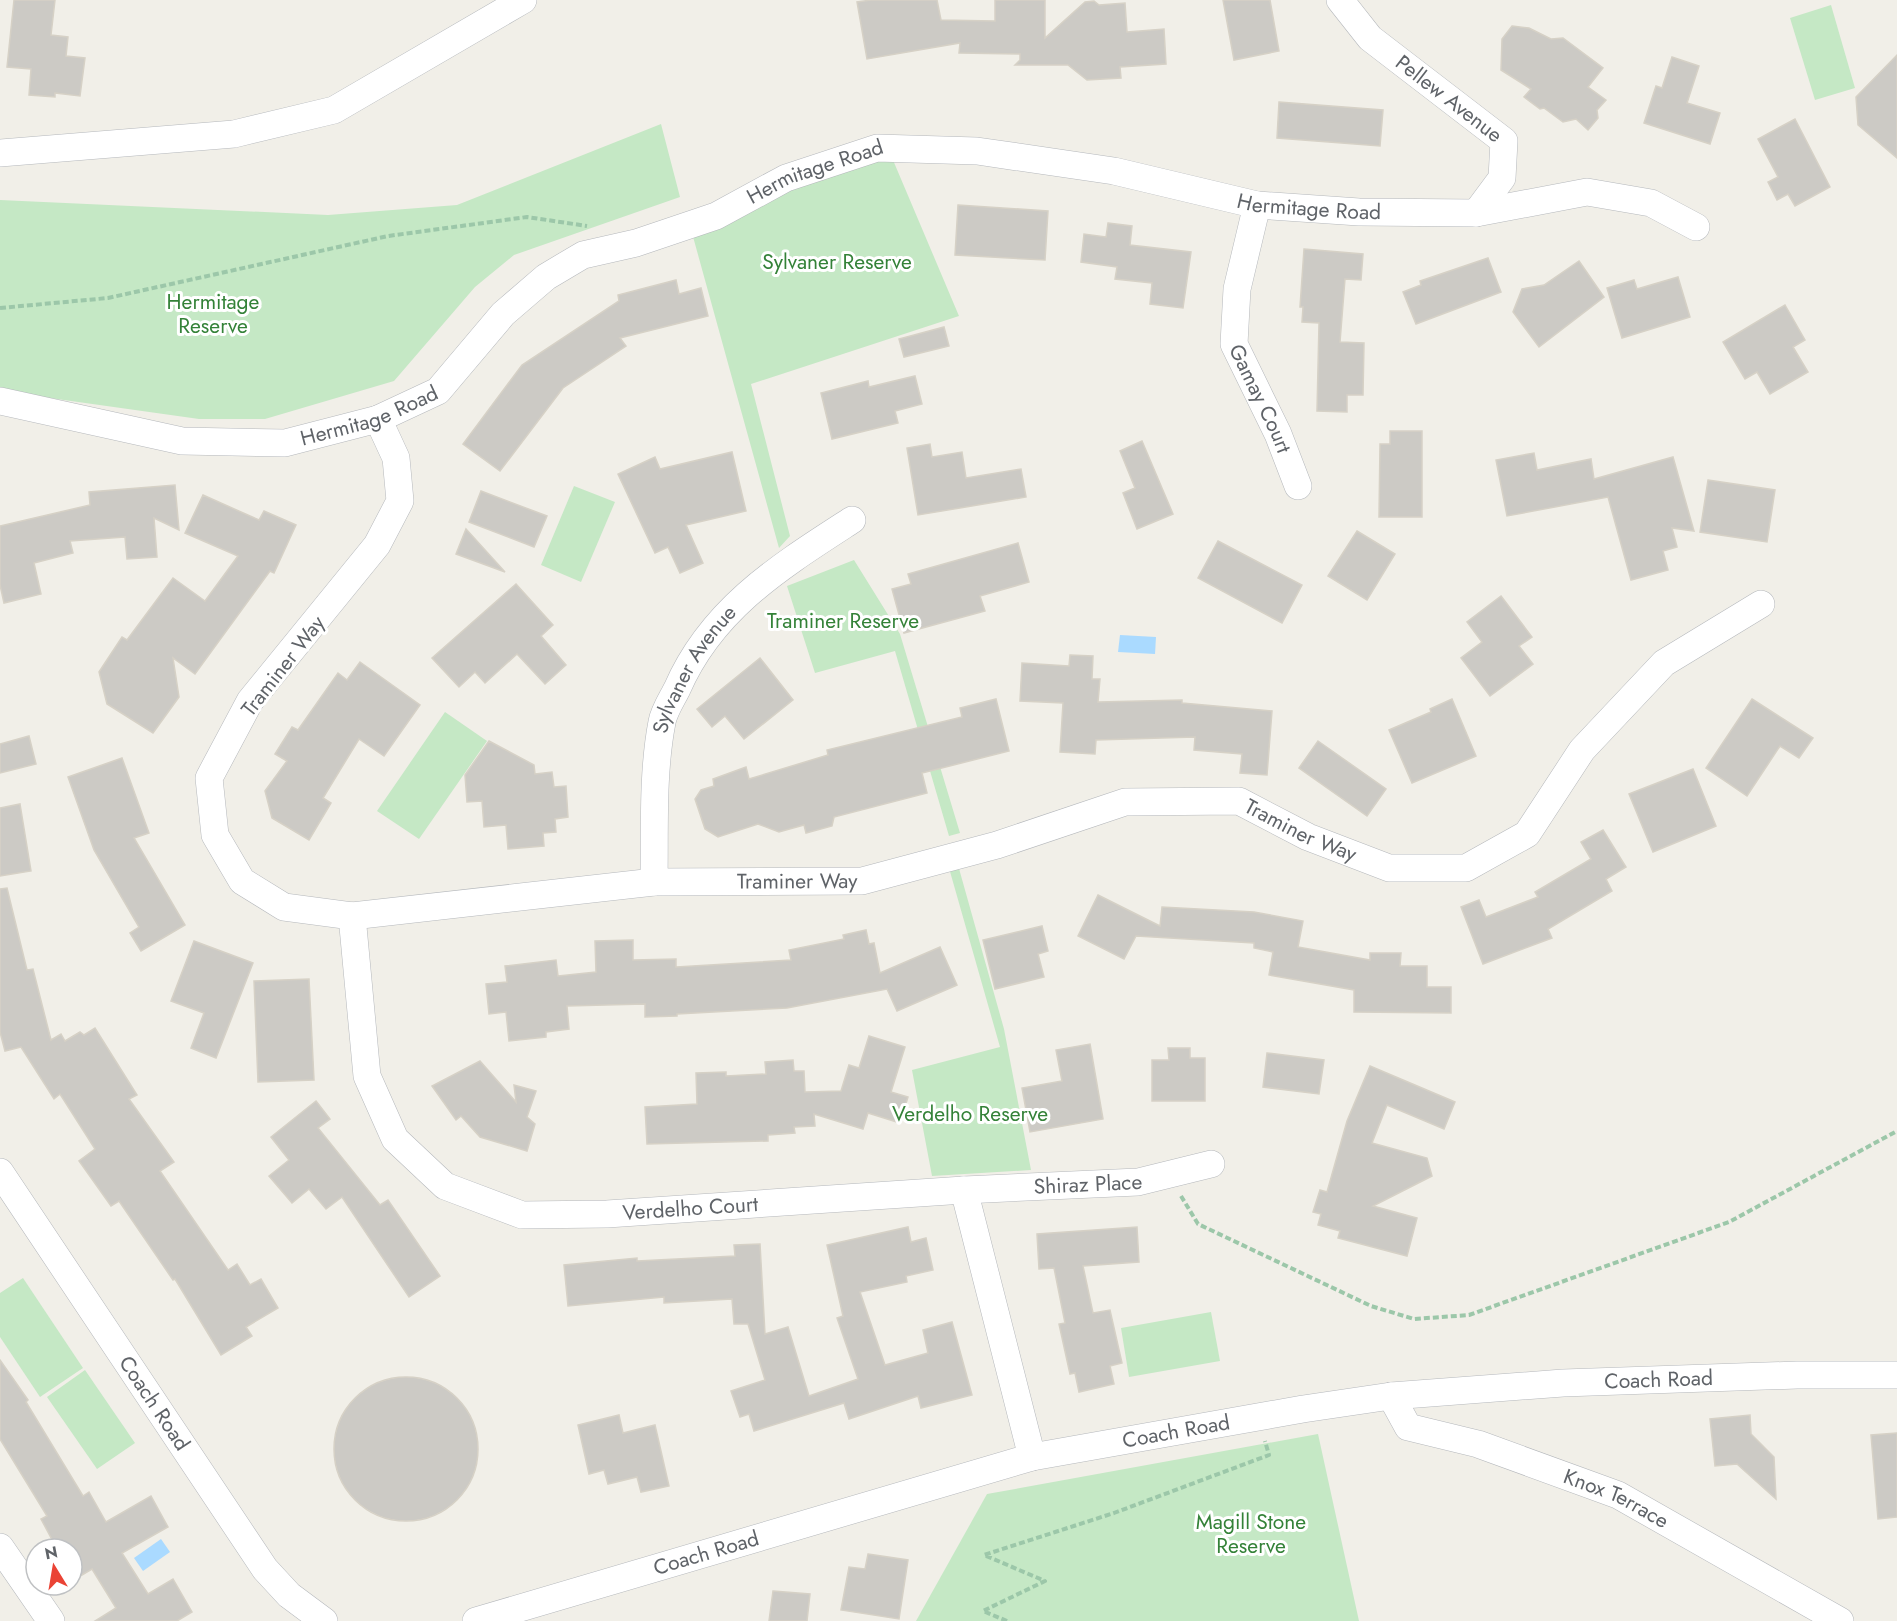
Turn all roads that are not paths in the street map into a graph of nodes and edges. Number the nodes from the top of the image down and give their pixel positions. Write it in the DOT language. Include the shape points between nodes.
graph roads {
  1 [pos="523,0"];
  2 [pos="1340,0"];
  3 [pos="0,153"];
  4 [pos="1257,205"];
  5 [pos="1476,213"];
  6 [pos="1696,227"];
  7 [pos="0,401"];
  8 [pos="378,419"];
  9 [pos="1298,486"];
  10 [pos="852,520"];
  11 [pos="1761,604"];
  12 [pos="654,882"];
  13 [pos="352,916"];
  14 [pos="1211,1164"];
  15 [pos="0,1172"];
  16 [pos="964,1190"];
  17 [pos="1897,1376"];
  18 [pos="1391,1396"];
  19 [pos="1032,1457"];
  20 [pos="0,1547"];
  21 [pos="51,1621"];
  22 [pos="324,1621"];
  23 [pos="476,1621"];
  24 [pos="1840,1621"];
  1 -- 3 [label="street" via="334,110 234,134"];
  2 -- 5 [label="street, Pellew Avenue" via="1370,38 1504,141 1502,178"];
  4 -- 5 [label="street, Hermitage Road" via="1359,212"];
  4 -- 8 [label="street, Hermitage Road" via="1103,169 977,151 877,148 786,178 716,216 636,243 583,255 546,277 503,314 438,391"];
  4 -- 9 [label="street, Gamay Court" via="1237,289 1234,344"];
  5 -- 6 [label="street, Hermitage Road" via="1587,192 1651,203"];
  7 -- 8 [label="street, Hermitage Road" via="182,441 285,443"];
  8 -- 13 [label="street, Traminer Way" via="396,458 400,501 377,545 250,701 209,778 215,835 242,881 284,907"];
  10 -- 12 [label="street, Sylvaner Avenue" via="774,570 733,606 688,663 662,720"];
  11 -- 12 [label="street, Traminer Way" via="1664,663 1582,750 1527,834 1466,868 1389,868 1308,837 1239,801 1125,802 997,845 862,880"];
  12 -- 13 [label="street, Traminer Way"];
  13 -- 16 [label="street, Verdelho Court" via="367,1076 395,1139 445,1185 522,1215 607,1214"];
  14 -- 16 [label="street, Shiraz Place" via="1137,1182"];
  15 -- 22 [label="street, Coach Road" via="265,1569 289,1595"];
  16 -- 19 [label="street"];
  17 -- 18 [label="street, Coach Road" via="1797,1375 1563,1383"];
  18 -- 19 [label="street, Coach Road"];
  18 -- 24 [label="street, Knox Terrace" via="1408,1427 1479,1444 1618,1495"];
  19 -- 23 [label="street, Coach Road"];
  20 -- 21 [label="street"];
}
